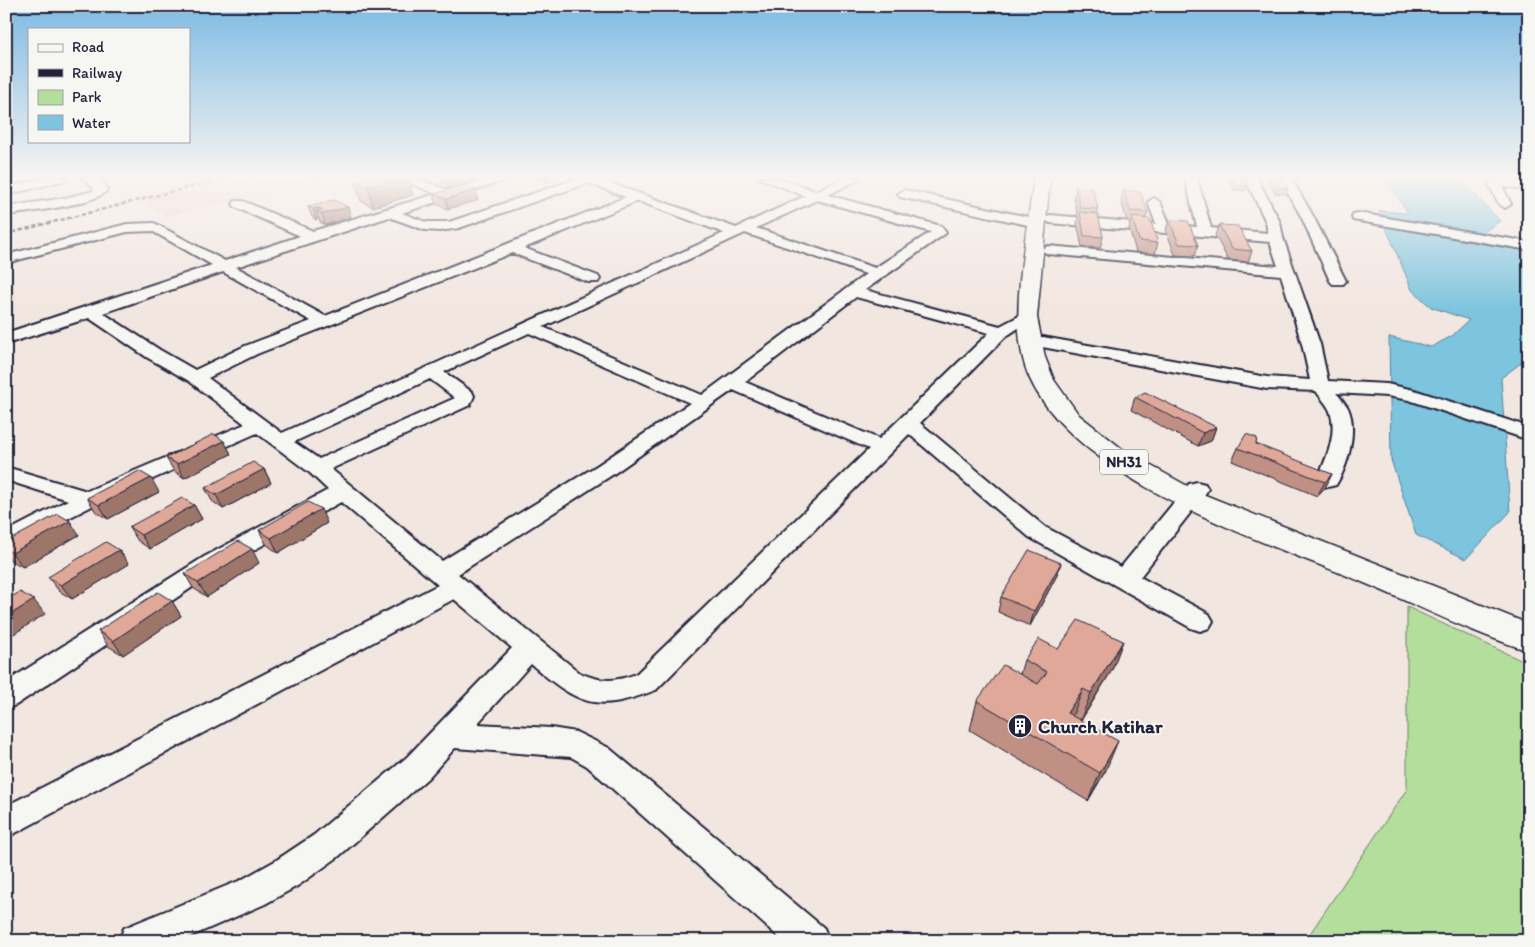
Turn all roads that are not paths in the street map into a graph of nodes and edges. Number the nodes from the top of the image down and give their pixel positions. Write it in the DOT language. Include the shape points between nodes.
graph roads {
  1 [pos="281,222"];
  2 [pos="358,222"];
  3 [pos="414,222"];
  4 [pos="459,222"];
  5 [pos="575,222"];
  6 [pos="715,222"];
  7 [pos="761,222"];
  8 [pos="909,222"];
  9 [pos="1043,222"];
  10 [pos="1043,222"];
  11 [pos="1061,222"];
  12 [pos="1161,222"];
  13 [pos="1202,222"];
  14 [pos="1273,222"];
  15 [pos="1310,222"];
  16 [pos="1389,222"];
  17 [pos="1164,229"];
  18 [pos="742,231"];
  19 [pos="1205,233"];
  20 [pos="312,236"];
  21 [pos="1276,238"];
  22 [pos="1529,246"];
  23 [pos="511,248"];
  24 [pos="1048,250"];
  25 [pos="6,259"];
  26 [pos="224,266"];
  27 [pos="1287,271"];
  28 [pos="877,273"];
  29 [pos="593,279"];
  30 [pos="1338,281"];
  31 [pos="852,291"];
  32 [pos="91,312"];
  33 [pos="1027,317"];
  34 [pos="324,322"];
  35 [pos="531,328"];
  36 [pos="1001,331"];
  37 [pos="6,339"];
  38 [pos="1043,342"];
  39 [pos="432,372"];
  40 [pos="195,377"];
  41 [pos="732,383"];
  42 [pos="1322,387"];
  43 [pos="703,402"];
  44 [pos="908,423"];
  45 [pos="259,425"];
  46 [pos="1529,434"];
  47 [pos="280,441"];
  48 [pos="883,448"];
  49 [pos="317,468"];
  50 [pos="6,472"];
  51 [pos="1328,480"];
  52 [pos="343,492"];
  53 [pos="1193,494"];
  54 [pos="88,499"];
  55 [pos="6,542"];
  56 [pos="1124,580"];
  57 [pos="448,583"];
  58 [pos="1494,619"];
  59 [pos="1200,621"];
  60 [pos="1529,629"];
  61 [pos="1529,638"];
  62 [pos="517,662"];
  63 [pos="6,697"];
  64 [pos="447,735"];
  65 [pos="6,823"];
  66 [pos="136,941"];
  67 [pos="811,941"];
  1 -- 20 [label="street"];
  2 -- 20 [label="street"];
  3 -- 4 [label="street" via="426,228 442,228"];
  5 -- 23 [label="street"];
  6 -- 18 [label="street"];
  7 -- 18 [label="street"];
  8 -- 28 [label="street" via="940,231 936,237"];
  9 -- 24 [label="highway, NH31"];
  10 -- 33 [label="highway, NH31"];
  11 -- 17 [label="street"];
  12 -- 17 [label="street"];
  13 -- 19 [label="street"];
  14 -- 21 [label="street"];
  15 -- 30 [label="street"];
  16 -- 22 [label="street"];
  17 -- 19 [label="street"];
  18 -- 28 [label="street"];
  18 -- 35 [label="street"];
  19 -- 21 [label="street"];
  20 -- 26 [label="street"];
  21 -- 27 [label="street"];
  23 -- 29 [label="street"];
  23 -- 34 [label="street"];
  24 -- 27 [label="street"];
  24 -- 38 [label="highway, NH31" via="1040,327"];
  25 -- 26 [label="street" via="127,228 148,226 162,230"];
  26 -- 32 [label="street"];
  26 -- 34 [label="street"];
  27 -- 42 [label="street"];
  28 -- 31 [label="street"];
  31 -- 36 [label="street"];
  31 -- 41 [label="street"];
  32 -- 37 [label="street"];
  32 -- 40 [label="street"];
  33 -- 36 [label="street"];
  33 -- 53 [label="highway, NH31" via="1042,380 1070,420 1117,458"];
  34 -- 40 [label="street" via="251,350"];
  35 -- 39 [label="street"];
  35 -- 43 [label="street"];
  36 -- 44 [label="street"];
  38 -- 42 [label="street" via="1238,378"];
  38 -- 53 [label="highway, NH31" via="1066,394 1086,418 1137,458"];
  39 -- 47 [label="street"];
  39 -- 49 [label="street" via="460,391 465,396 463,401"];
  40 -- 45 [label="street"];
  41 -- 43 [label="street"];
  41 -- 48 [label="street"];
  42 -- 46 [label="street" via="1387,390 1414,396"];
  42 -- 51 [label="street" via="1339,409 1342,425 1340,448"];
  43 -- 57 [label="street"];
  44 -- 48 [label="street"];
  44 -- 56 [label="street" via="1037,532"];
  45 -- 47 [label="street"];
  45 -- 54 [label="street"];
  47 -- 49 [label="street"];
  48 -- 62 [label="street" via="646,682 615,694 590,690"];
  49 -- 52 [label="street"];
  50 -- 54 [label="street"];
  52 -- 57 [label="street"];
  52 -- 63 [label="street" via="297,514 124,618"];
  53 -- 56 [label="street"];
  53 -- 58 [label="highway, NH31"];
  54 -- 55 [label="street"];
  56 -- 59 [label="street"];
  57 -- 62 [label="street"];
  57 -- 65 [label="street" via="418,605"];
  58 -- 60 [label="highway, NH31"];
  58 -- 61 [label="highway, NH31"];
  62 -- 64 [label="street"];
  64 -- 66 [label="street" via="384,797 326,846 287,873 253,892"];
  64 -- 67 [label="street" via="551,741 576,745 598,757"];
}
